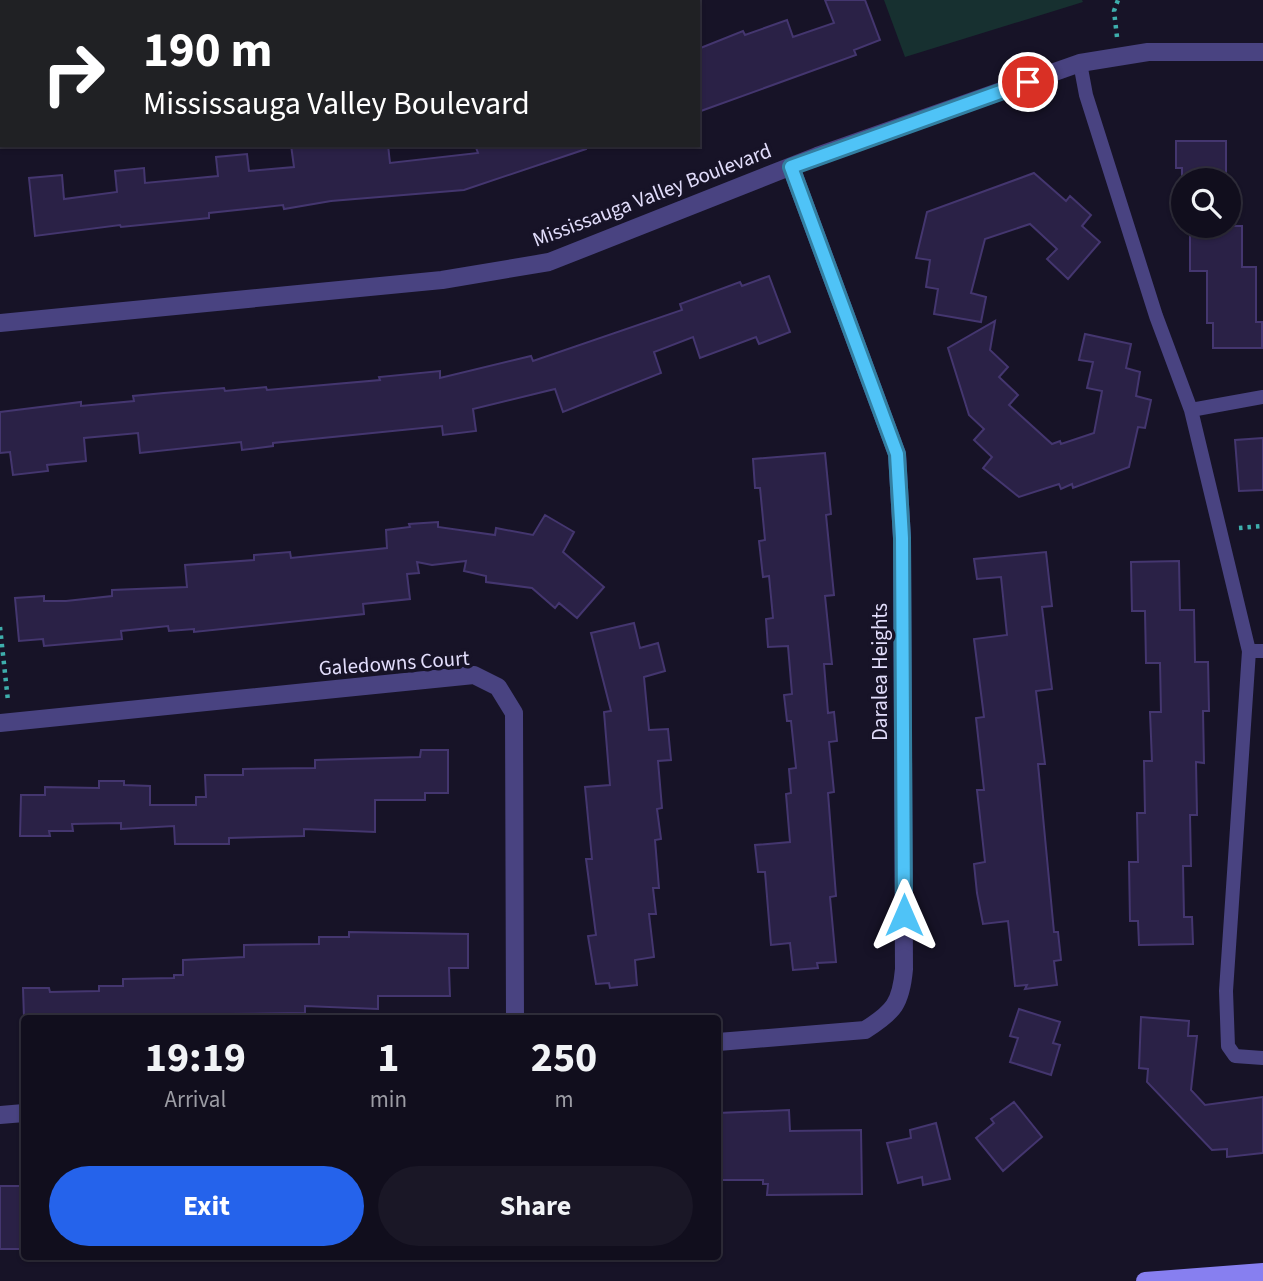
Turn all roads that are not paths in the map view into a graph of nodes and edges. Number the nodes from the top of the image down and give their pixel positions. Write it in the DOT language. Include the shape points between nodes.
graph roads {
  1 [pos="1263,52"];
  2 [pos="1080,63"];
  3 [pos="791,167"];
  4 [pos="0,323"];
  5 [pos="1263,397"];
  6 [pos="1191,410"];
  7 [pos="1256,651"];
  8 [pos="5,723"];
  9 [pos="515,1015"];
  10 [pos="721,1042"];
  11 [pos="1263,1058"];
  12 [pos="21,1112"];
  13 [pos="0,1115"];
  14 [pos="1263,1272"];
  15 [pos="1145,1281"];
  1 -- 2 [label="street, Mississauga Valley Boulevard" via="1148,52"];
  2 -- 3 [label="street, Mississauga Valley Boulevard"];
  2 -- 6 [label="lane" via="1156,316"];
  3 -- 4 [label="street, Mississauga Valley Boulevard" via="549,262 442,280"];
  3 -- 10 [label="street, Daralea Heights" via="897,454 902,538 904,969 901,996 886,1017 865,1030"];
  5 -- 6 [label="lane"];
  6 -- 7 [label="lane"];
  7 -- 11 [label="lane" via="1226,991 1228,1046 1235,1056"];
  8 -- 9 [label="street, Galedowns Court" via="474,675 498,687 514,713"];
  12 -- 13 [label="street"];
  14 -- 15 [label="main road"];
}
